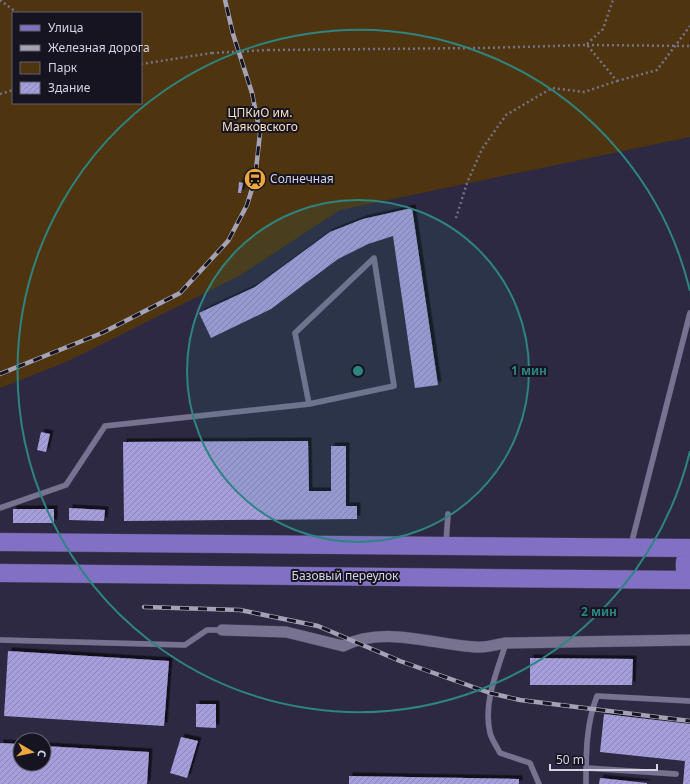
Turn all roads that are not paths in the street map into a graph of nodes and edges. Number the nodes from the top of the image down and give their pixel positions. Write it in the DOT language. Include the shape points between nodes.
graph roads {
  1 [pos="690,313"];
  2 [pos="309,404"];
  3 [pos="0,508"];
  4 [pos="448,514"];
  5 [pos="0,542"];
  6 [pos="446,545"];
  7 [pos="630,547"];
  8 [pos="690,549"];
  9 [pos="0,573"];
  10 [pos="690,580"];
  11 [pos="222,630"];
  12 [pos="0,640"];
  13 [pos="690,640"];
  14 [pos="506,643"];
  15 [pos="690,701"];
  16 [pos="586,768"];
  17 [pos="676,774"];
  18 [pos="539,784"];
  19 [pos="586,784"];
  1 -- 7 [label="lane"];
  2 -- 2 [label="lane" via="295,333 374,258 394,386"];
  2 -- 3 [label="lane" via="105,426 66,485"];
  4 -- 6 [label="lane"];
  5 -- 6 [label="main road"];
  6 -- 7 [label="main road"];
  7 -- 8 [label="main road"];
  8 -- 10 [label="main road" via="684,564 685,573"];
  9 -- 10 [label="main road, Базовый переулок"];
  11 -- 12 [label="lane" via="206,630 185,645"];
  11 -- 14 [label="street" via="286,632 343,646 355,640 397,637 477,648"];
  13 -- 14 [label="street"];
  14 -- 18 [label="lane" via="490,693 490,734 500,753 530,763"];
  15 -- 16 [label="lane" via="597,696 587,734"];
  16 -- 17 [label="lane"];
  16 -- 19 [label="lane"];
}
